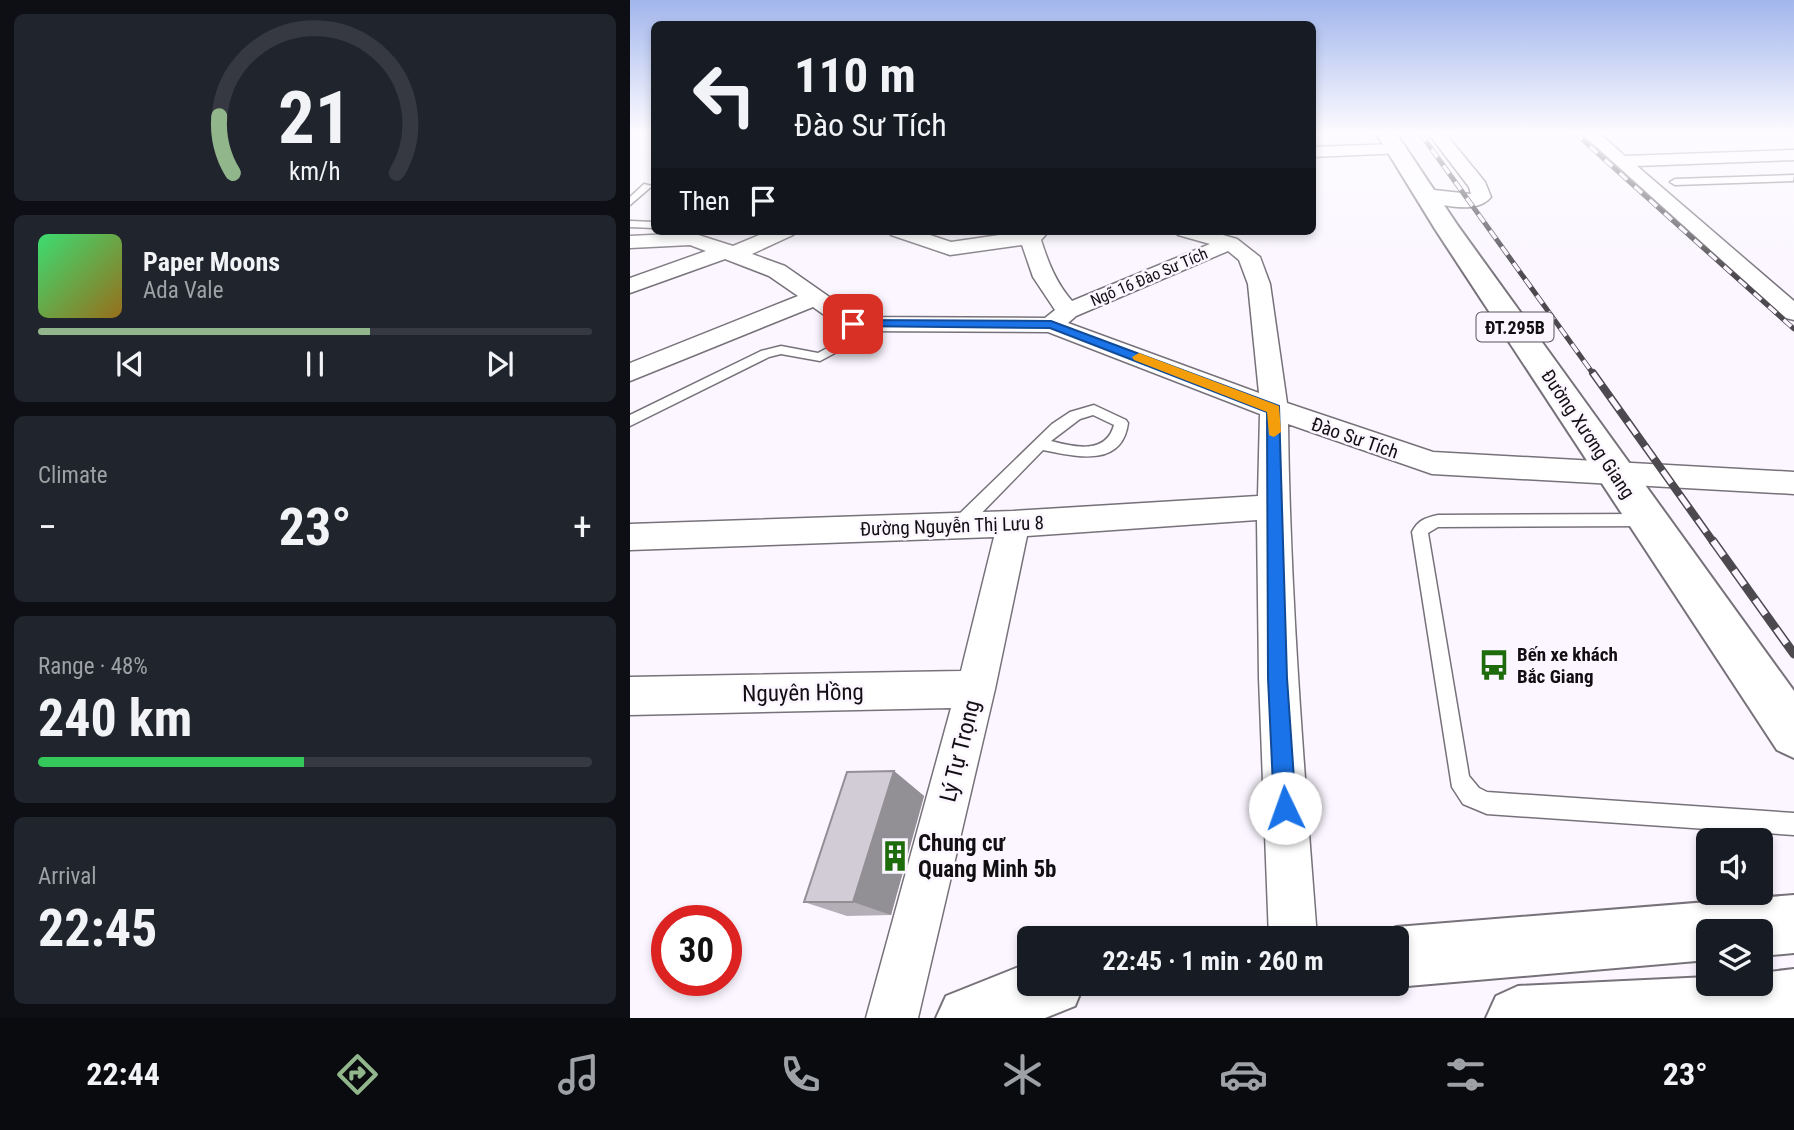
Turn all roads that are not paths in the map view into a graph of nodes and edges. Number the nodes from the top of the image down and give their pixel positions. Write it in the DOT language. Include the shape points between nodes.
graph roads {
  1 [pos="1416,181"];
  2 [pos="1474,181"];
  3 [pos="1643,181"];
  4 [pos="1719,181"];
  5 [pos="1675,182"];
  6 [pos="647,186"];
  7 [pos="1425,195"];
  8 [pos="630,202"];
  9 [pos="630,224"];
  10 [pos="651,225"];
  11 [pos="680,235"];
  12 [pos="776,235"];
  13 [pos="910,235"];
  14 [pos="1035,235"];
  15 [pos="1200,235"];
  16 [pos="630,242"];
  17 [pos="1230,243"];
  18 [pos="730,253"];
  19 [pos="630,286"];
  20 [pos="814,298"];
  21 [pos="1794,313"];
  22 [pos="1059,318"];
  23 [pos="876,326"];
  24 [pos="630,373"];
  25 [pos="1274,409"];
  26 [pos="630,421"];
  27 [pos="1041,444"];
  28 [pos="1615,474"];
  29 [pos="1794,483"];
  30 [pos="1273,507"];
  31 [pos="1646,520"];
  32 [pos="1013,524"];
  33 [pos="958,526"];
  34 [pos="630,537"];
  35 [pos="976,689"];
  36 [pos="630,696"];
  37 [pos="1794,733"];
  38 [pos="1794,824"];
  39 [pos="1794,924"];
  40 [pos="1292,926"];
  41 [pos="1773,926"];
  42 [pos="1696,932"];
  43 [pos="1409,956"];
  44 [pos="1024,996"];
  45 [pos="1771,1003"];
  46 [pos="892,1018"];
  47 [pos="968,1018"];
  48 [pos="1518,1018"];
  1 -- 7 [label="main road, Đường Xương Giang / ĐT.295B"];
  2 -- 7 [label="street" via="1480,197 1469,202"];
  3 -- 21 [label="street"];
  4 -- 5 [label="lane"];
  6 -- 8 [label="lane"];
  7 -- 28 [label="main road, Đường Xương Giang / ĐT.295B"];
  9 -- 10 [label="lane"];
  11 -- 16 [label="street, Đào Sư Tích"];
  11 -- 18 [label="street, Đào Sư Tích"];
  12 -- 18 [label="street"];
  13 -- 14 [label="street" via="950,249"];
  14 -- 22 [label="street" via="1040,274"];
  15 -- 17 [label="street"];
  17 -- 22 [label="street, Ngõ 16 Đào Sư Tích"];
  17 -- 25 [label="street" via="1249,257 1259,284"];
  18 -- 19 [label="street"];
  18 -- 20 [label="street, Đào Sư Tích" via="776,271"];
  20 -- 23 [label="street, Đào Sư Tích" via="853,324"];
  20 -- 24 [label="street"];
  22 -- 23 [label="street, Đào Sư Tích"];
  22 -- 25 [label="street, Đào Sư Tích"];
  23 -- 26 [label="lane" via="820,357 781,350 765,354"];
  25 -- 28 [label="street, Đào Sư Tích" via="1432,463"];
  25 -- 30 [label="street"];
  27 -- 27 [label="lane" via="1057,428 1088,410 1103,412 1121,423 1114,440 1097,452"];
  27 -- 33 [label="lane"];
  28 -- 29 [label="street, Đào Sư Tích"];
  28 -- 31 [label="main road, Đường Xương Giang / ĐT.295B"];
  30 -- 32 [label="street, Đường Nguyễn Thị Lưu 8"];
  30 -- 40 [label="street"];
  31 -- 37 [label="main road, Đường Xương Giang / ĐT.295B"];
  31 -- 38 [label="lane" via="1438,521 1425,525 1420,532 1459,780 1471,796 1487,803"];
  32 -- 33 [label="street, Đường Nguyễn Thị Lưu 8"];
  32 -- 35 [label="street, Lý Tự Trọng"];
  33 -- 34 [label="street, Đường Nguyễn Thị Lưu 8"];
  35 -- 36 [label="street, Nguyên Hồng"];
  35 -- 46 [label="street, Lý Tự Trọng"];
  39 -- 41 [label="main road"];
  42 -- 43 [label="main road"];
  44 -- 47 [label="main road"];
  45 -- 48 [label="main road"];
}
